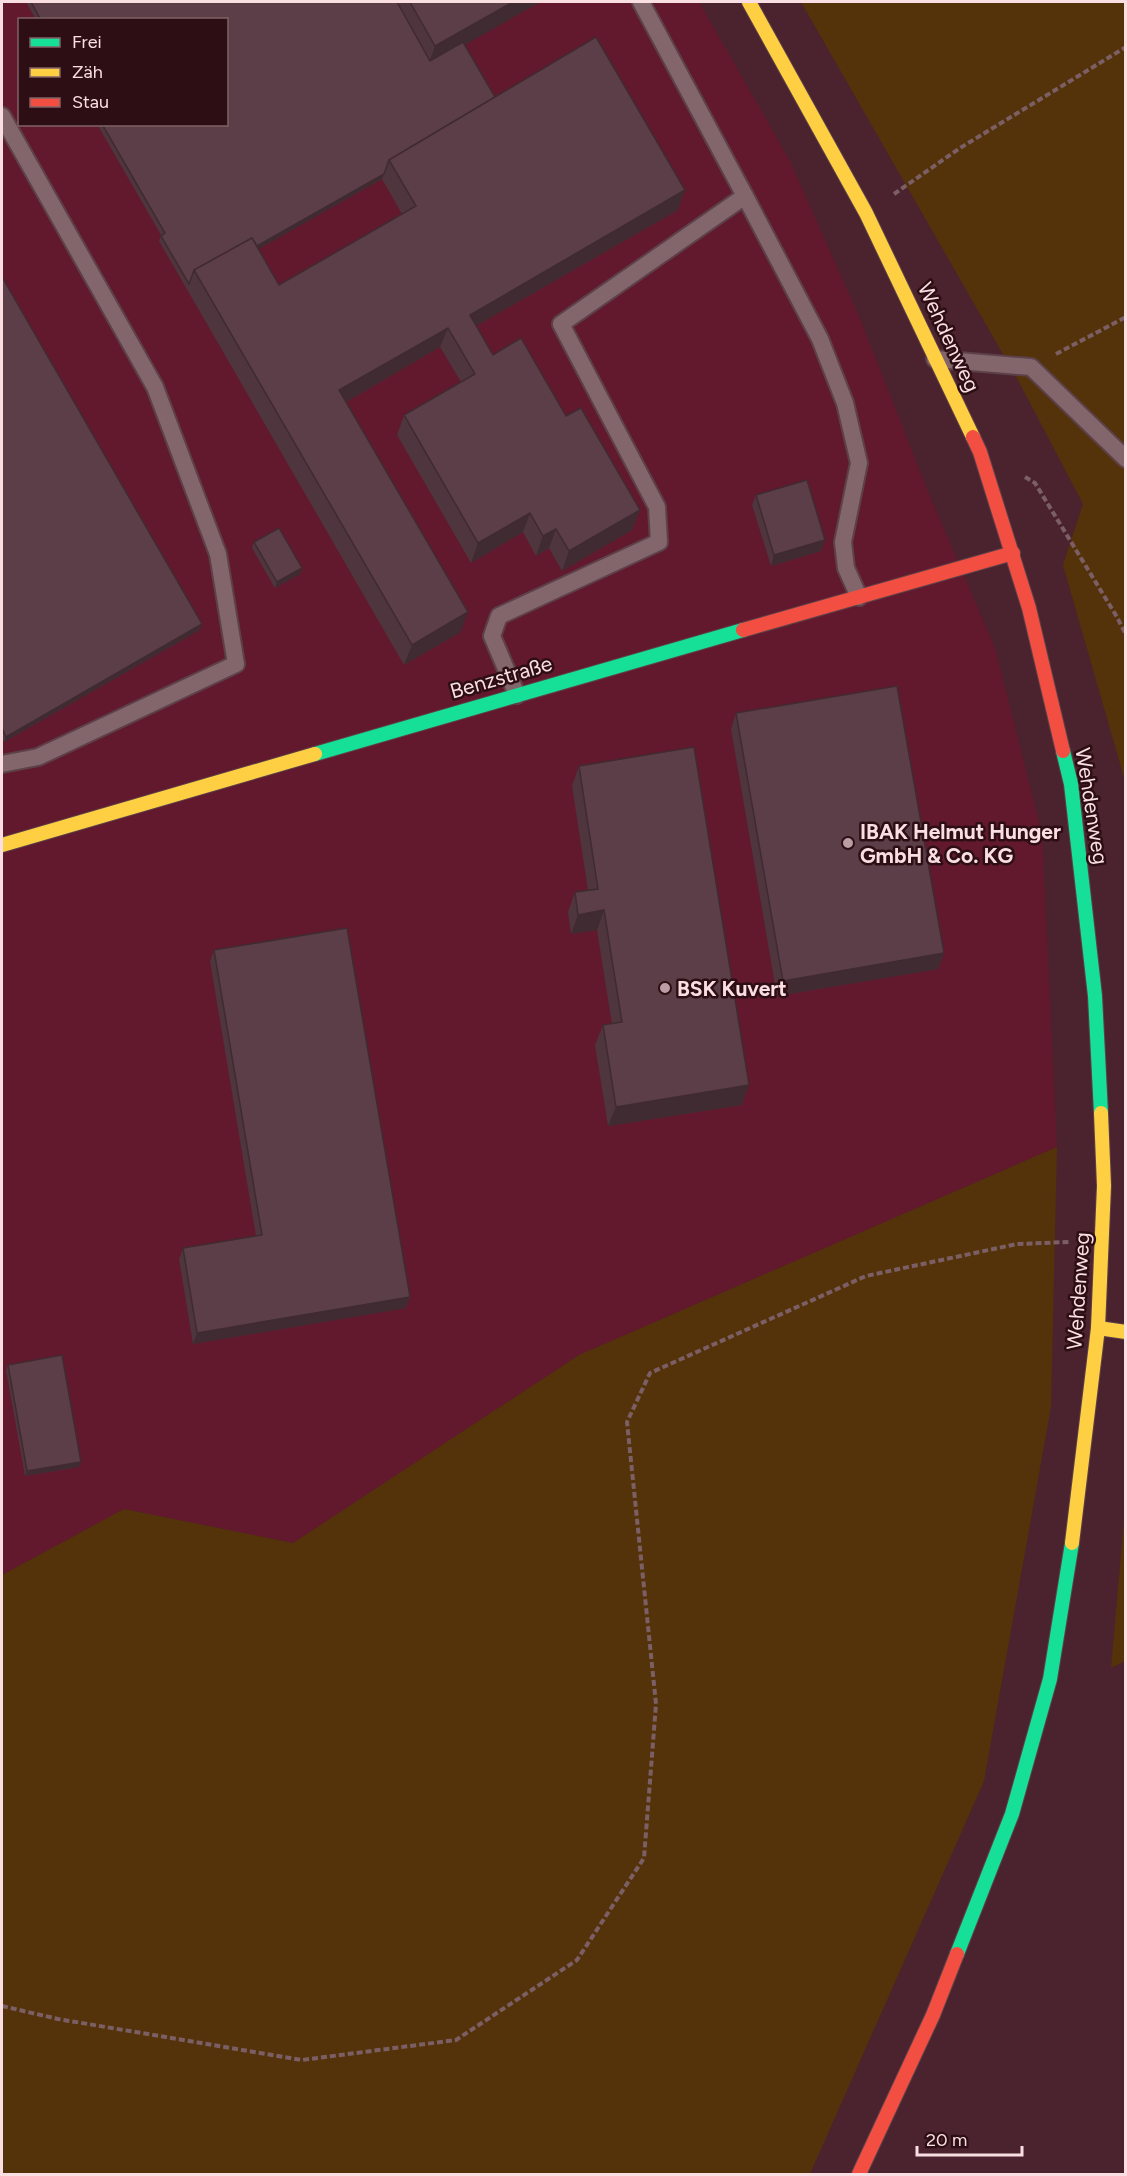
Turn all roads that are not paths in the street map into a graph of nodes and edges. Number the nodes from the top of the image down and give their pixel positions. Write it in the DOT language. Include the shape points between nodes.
graph roads {
  1 [pos="641,2"];
  2 [pos="748,2"];
  3 [pos="2,116"];
  4 [pos="746,196"];
  5 [pos="935,358"];
  6 [pos="1125,459"];
  7 [pos="1013,553"];
  8 [pos="859,597"];
  9 [pos="517,694"];
  10 [pos="2,764"];
  11 [pos="2,845"];
  12 [pos="1104,1186"];
  13 [pos="1125,1186"];
  14 [pos="1098,1328"];
  15 [pos="1125,1332"];
  16 [pos="860,2175"];
  1 -- 4 [label="lane"];
  2 -- 5 [label="main road, Wehdenweg" via="866,213"];
  3 -- 10 [label="lane" via="155,387 218,554 236,664 38,757"];
  4 -- 8 [label="lane" via="820,339 845,403 860,463 843,542 846,568"];
  4 -- 9 [label="lane" via="561,324 657,507 659,542 499,616 492,636"];
  5 -- 6 [label="lane" via="1031,367"];
  5 -- 7 [label="main road, Wehdenweg" via="980,452"];
  7 -- 8 [label="main road, Benzstraße"];
  7 -- 12 [label="main road, Wehdenweg" via="1071,784 1095,996"];
  8 -- 9 [label="main road, Benzstraße"];
  9 -- 11 [label="main road, Benzstraße"];
  12 -- 13 [label="lane"];
  12 -- 14 [label="main road, Wehdenweg"];
  14 -- 15 [label="main road"];
  14 -- 16 [label="main road, Wehdenweg" via="1076,1521 1050,1679 1012,1814 933,2015"];
}
